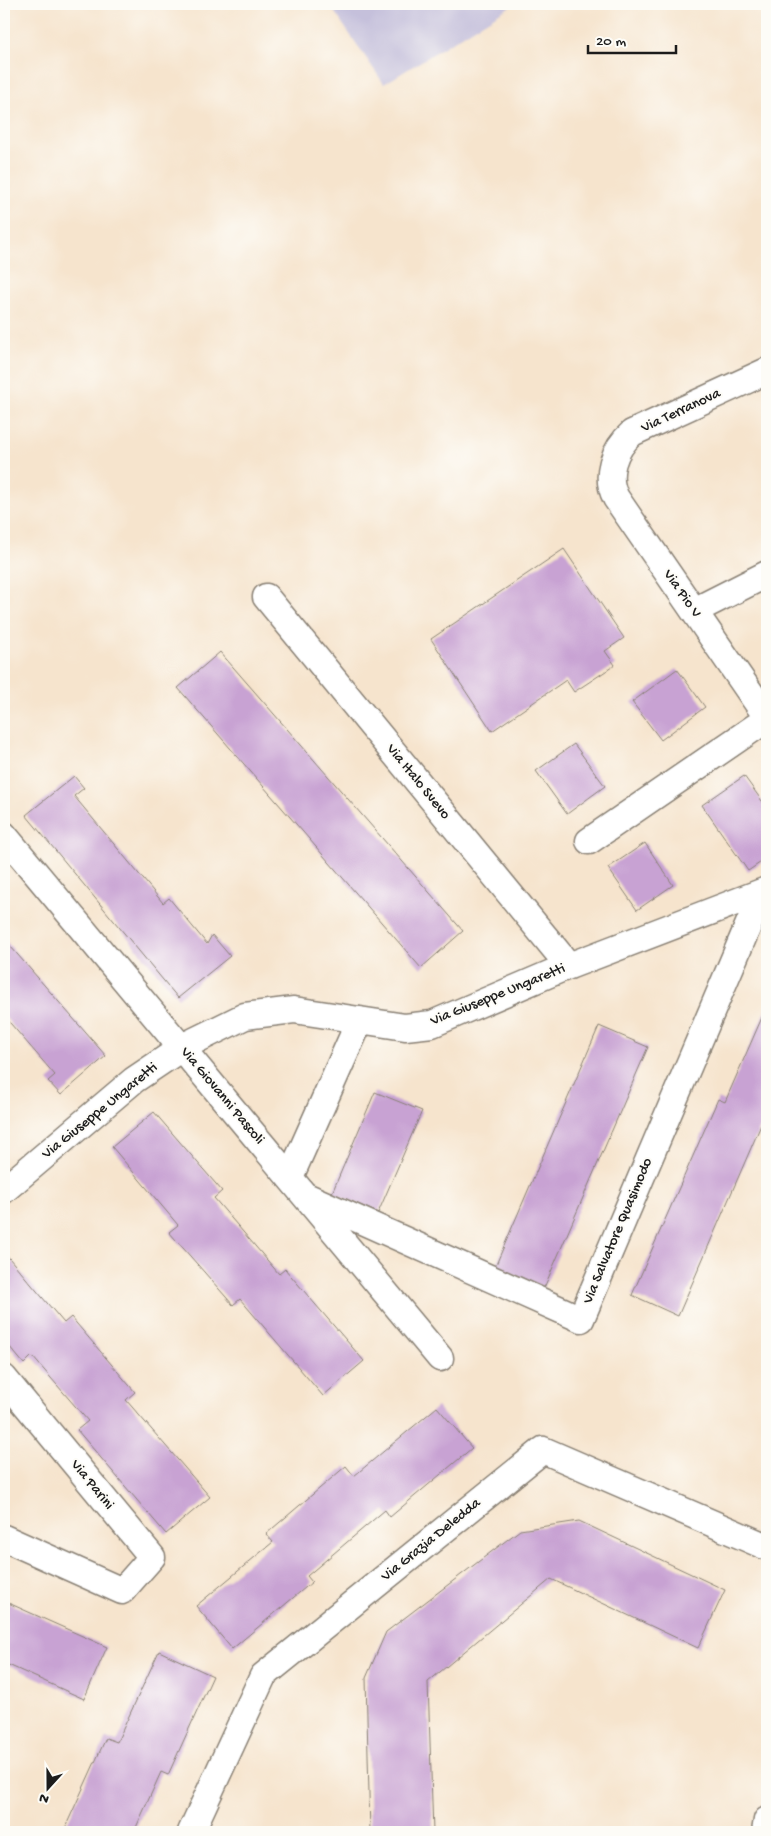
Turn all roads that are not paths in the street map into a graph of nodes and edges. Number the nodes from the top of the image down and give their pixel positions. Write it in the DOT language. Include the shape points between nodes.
graph roads {
  1 [pos="767,371"];
  2 [pos="611,467"];
  3 [pos="767,574"];
  4 [pos="266,597"];
  5 [pos="694,611"];
  6 [pos="767,718"];
  7 [pos="4,835"];
  8 [pos="589,841"];
  9 [pos="764,892"];
  10 [pos="569,966"];
  11 [pos="360,1020"];
  12 [pos="182,1047"];
  13 [pos="298,1186"];
  14 [pos="4,1190"];
  15 [pos="440,1358"];
  16 [pos="4,1378"];
  17 [pos="4,1538"];
  18 [pos="767,1548"];
  19 [pos="767,1820"];
  20 [pos="191,1832"];
  21 [pos="766,1832"];
  1 -- 2 [label="street, Via Terranova" via="632,433 622,441"];
  2 -- 5 [label="street, Via Pio V" via="611,490"];
  3 -- 5 [label="street"];
  4 -- 10 [label="street, Via Italo Svevo"];
  5 -- 6 [label="street, Via Pio V"];
  6 -- 8 [label="street, Via Pio V"];
  7 -- 12 [label="street, Via Giovanni Pascoli"];
  9 -- 10 [label="street, Via Giuseppe Ungaretti"];
  9 -- 13 [label="street, Via Salvatore Quasimodo" via="581,1319"];
  10 -- 11 [label="street, Via Giuseppe Ungaretti" via="432,1024 405,1027"];
  11 -- 12 [label="street, Via Giuseppe Ungaretti" via="294,1010 268,1012 245,1016"];
  11 -- 13 [label="street"];
  12 -- 13 [label="street, Via Giovanni Pascoli"];
  12 -- 14 [label="street, Via Giuseppe Ungaretti" via="134,1080"];
  13 -- 15 [label="street, Via Giovanni Pascoli"];
  16 -- 17 [label="street, Via Parini" via="152,1557 122,1592"];
  18 -- 20 [label="street, Via Grazia Deledda" via="543,1450 263,1676"];
  19 -- 21 [label="street"];
}
